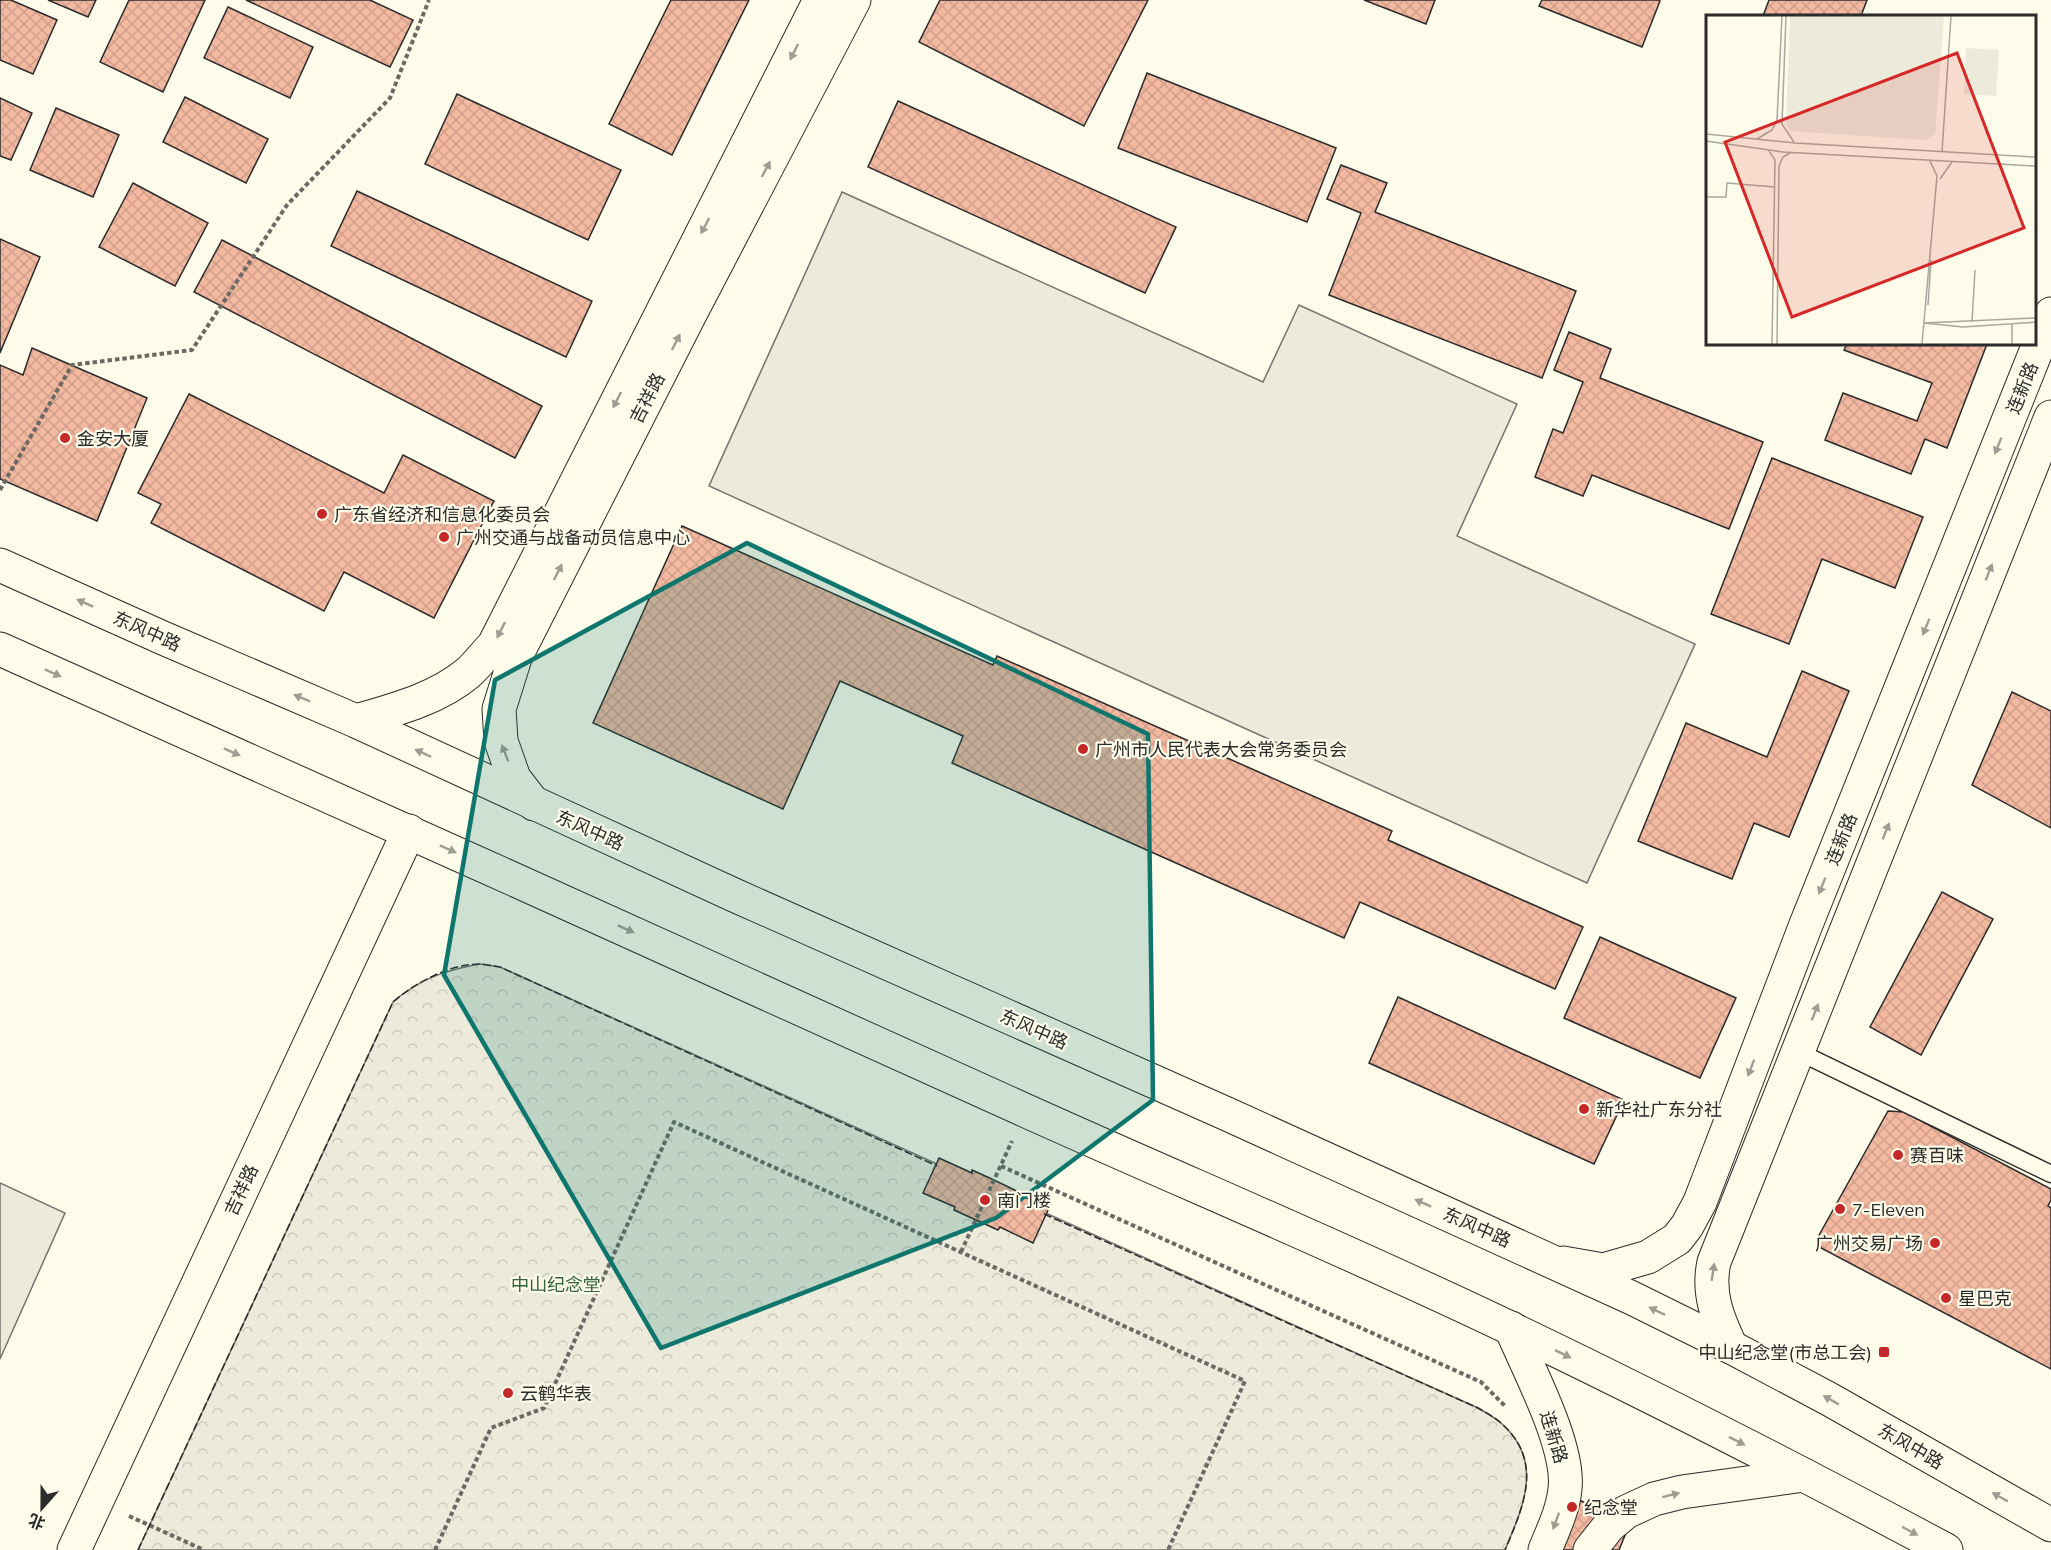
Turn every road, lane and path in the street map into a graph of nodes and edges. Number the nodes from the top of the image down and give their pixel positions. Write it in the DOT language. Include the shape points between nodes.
graph roads {
  1 [pos="429,0"];
  2 [pos="820,0"];
  3 [pos="854,0"];
  4 [pos="2051,314"];
  5 [pos="2051,417"];
  6 [pos="0,490"];
  7 [pos="0,565"];
  8 [pos="0,649"];
  9 [pos="356,722"];
  10 [pos="534,804"];
  11 [pos="409,831"];
  12 [pos="1799,1052"];
  13 [pos="1026,1111"];
  14 [pos="1001,1166"];
  15 [pos="2051,1174"];
  16 [pos="961,1252"];
  17 [pos="1553,1262"];
  18 [pos="1510,1328"];
  19 [pos="1731,1347"];
  20 [pos="1506,1407"];
  21 [pos="1804,1475"];
  22 [pos="96,1501"];
  23 [pos="2051,1525"];
  24 [pos="74,1550"];
  25 [pos="204,1550"];
  26 [pos="435,1550"];
  27 [pos="1168,1550"];
  28 [pos="1545,1550"];
  29 [pos="1590,1550"];
  30 [pos="1946,1550"];
  1 -- 6 [label="path" via="390,98 287,205 192,350 72,365"];
  2 -- 9 [label="main road, 吉祥路, one-way" via="494,645 468,673 440,690"];
  10 -- 3 [label="main road, 吉祥路, one-way" via="514,778 501,741 500,709 514,658"];
  4 -- 17 [label="main road, 连新路, one-way" via="1805,927 1700,1202 1677,1239 1648,1257 1603,1270"];
  12 -- 5 [label="main road, 连新路, one-way"];
  9 -- 7 [label="main road, 东风中路, one-way"];
  8 -- 11 [label="main road, one-way"];
  10 -- 9 [label="main road, 东风中路, one-way"];
  17 -- 10 [label="main road, 东风中路, one-way"];
  11 -- 13 [label="main road, one-way"];
  11 -- 22 [label="main road, 吉祥路"];
  12 -- 15 [label="lane"];
  19 -- 12 [label="main road, 连新路, one-way" via="1717,1317 1711,1290 1714,1262"];
  13 -- 14 [label="path"];
  13 -- 18 [label="main road"];
  14 -- 16 [label="path"];
  14 -- 20 [label="path" via="1481,1382"];
  16 -- 26 [label="path" via="674,1122 544,1408 491,1428"];
  16 -- 27 [label="path" via="1245,1381"];
  19 -- 17 [label="main road, 东风中路, one-way"];
  18 -- 21 [label="main road, one-way"];
  18 -- 28 [label="main road, 连新路, one-way" via="1563,1456 1566,1488"];
  23 -- 19 [label="main road, 东风中路, one-way"];
  29 -- 21 [label="main road, one-way" via="1626,1512 1654,1499"];
  21 -- 30 [label="main road, one-way"];
  22 -- 24 [label="main road, 吉祥路"];
  22 -- 25 [label="path"];
}
